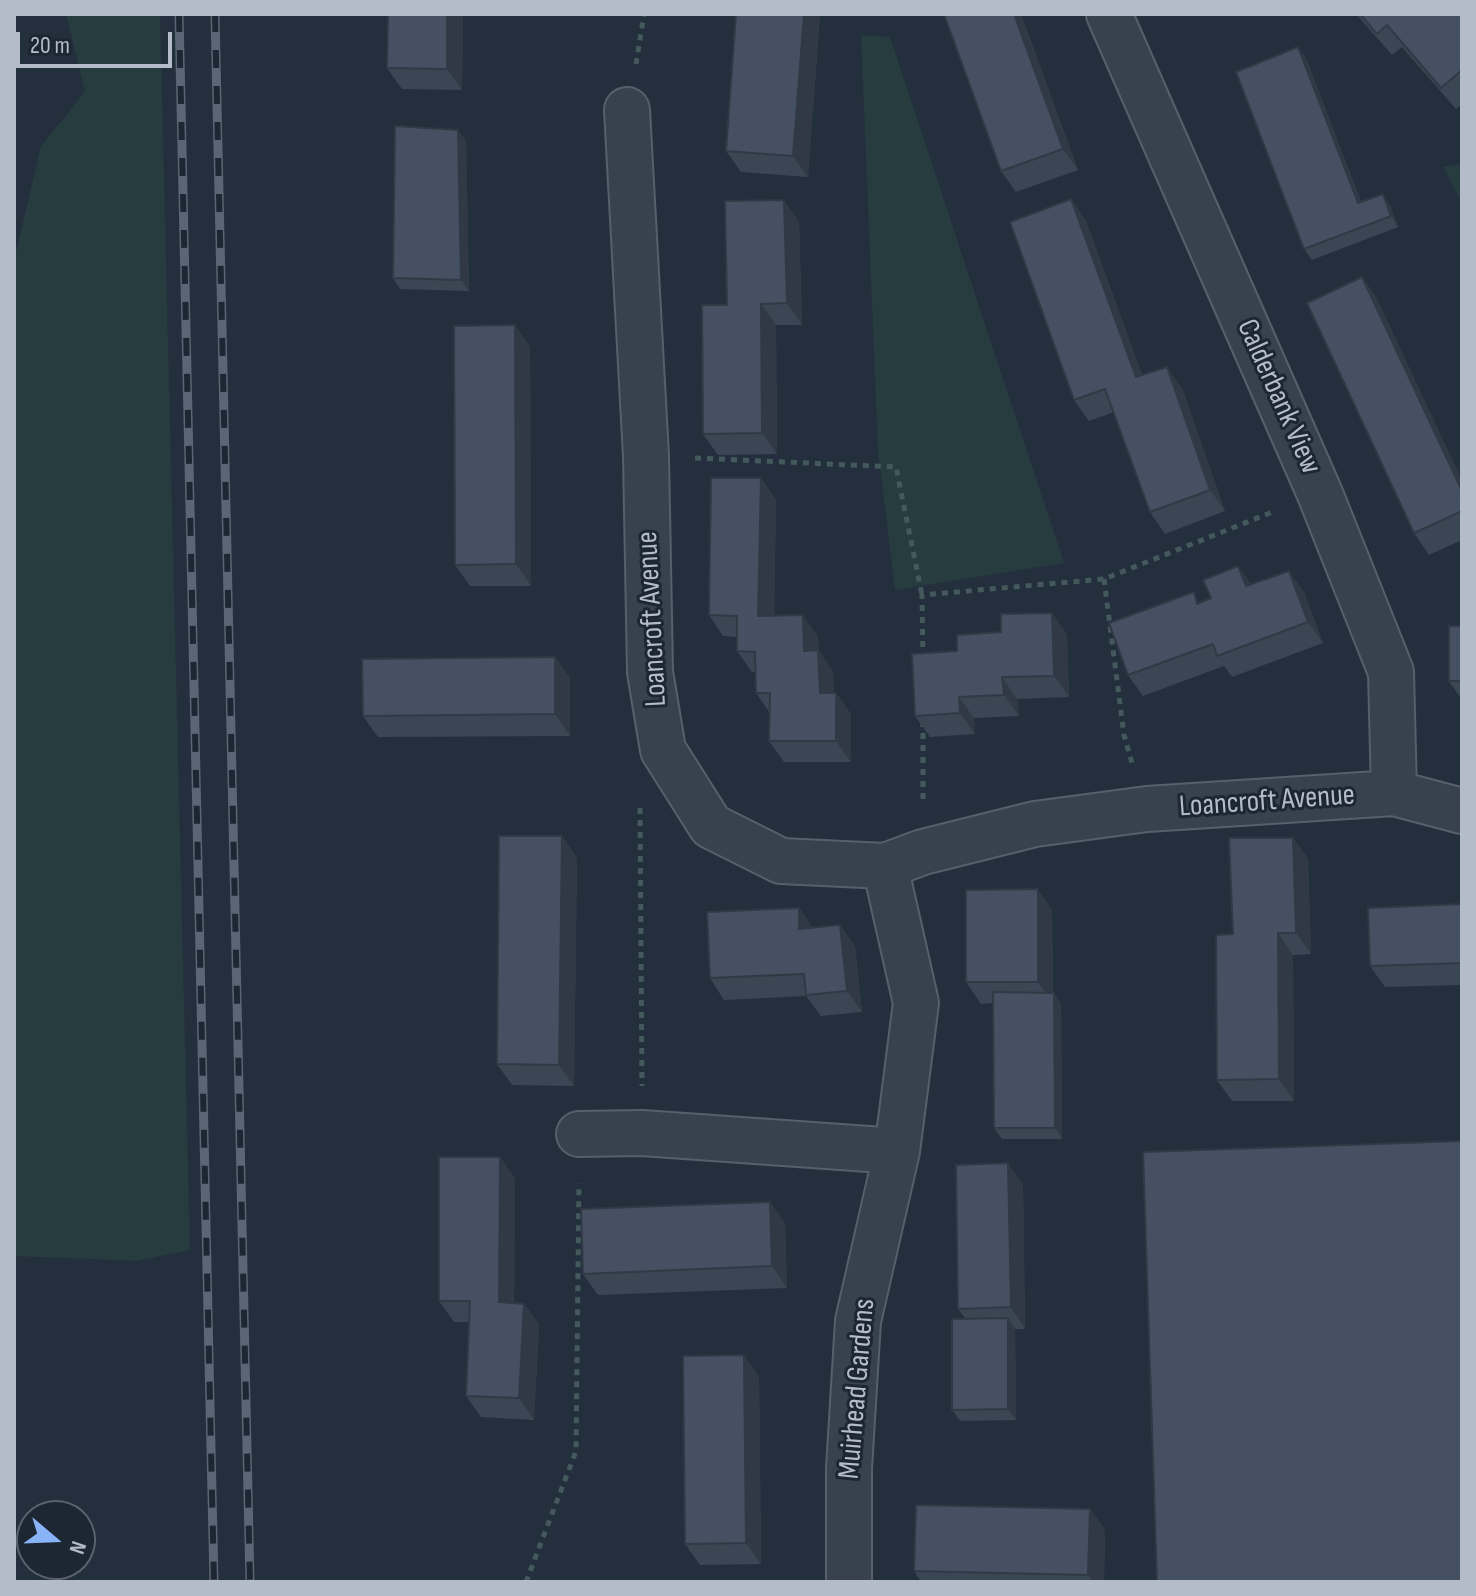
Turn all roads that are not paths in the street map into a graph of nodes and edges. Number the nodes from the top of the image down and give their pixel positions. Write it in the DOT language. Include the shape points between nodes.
graph roads {
  1 [pos="1109,14"];
  2 [pos="627,110"];
  3 [pos="1394,793"];
  4 [pos="1462,811"];
  5 [pos="904,859"];
  6 [pos="579,1134"];
  7 [pos="897,1151"];
  8 [pos="849,1582"];
  1 -- 3 [label="street, Calderbank View" via="1320,494 1391,672"];
  2 -- 5 [label="street, Loancroft Avenue" via="646,456 650,672 663,750 711,826 781,861"];
  3 -- 4 [label="street, Loancroft Avenue"];
  3 -- 5 [label="street, Loancroft Avenue" via="1147,809 1035,824"];
  5 -- 7 [label="street, Muirhead Gardens" via="916,1003"];
  6 -- 7 [label="street" via="642,1133"];
  7 -- 8 [label="street, Muirhead Gardens" via="858,1321"];
}
